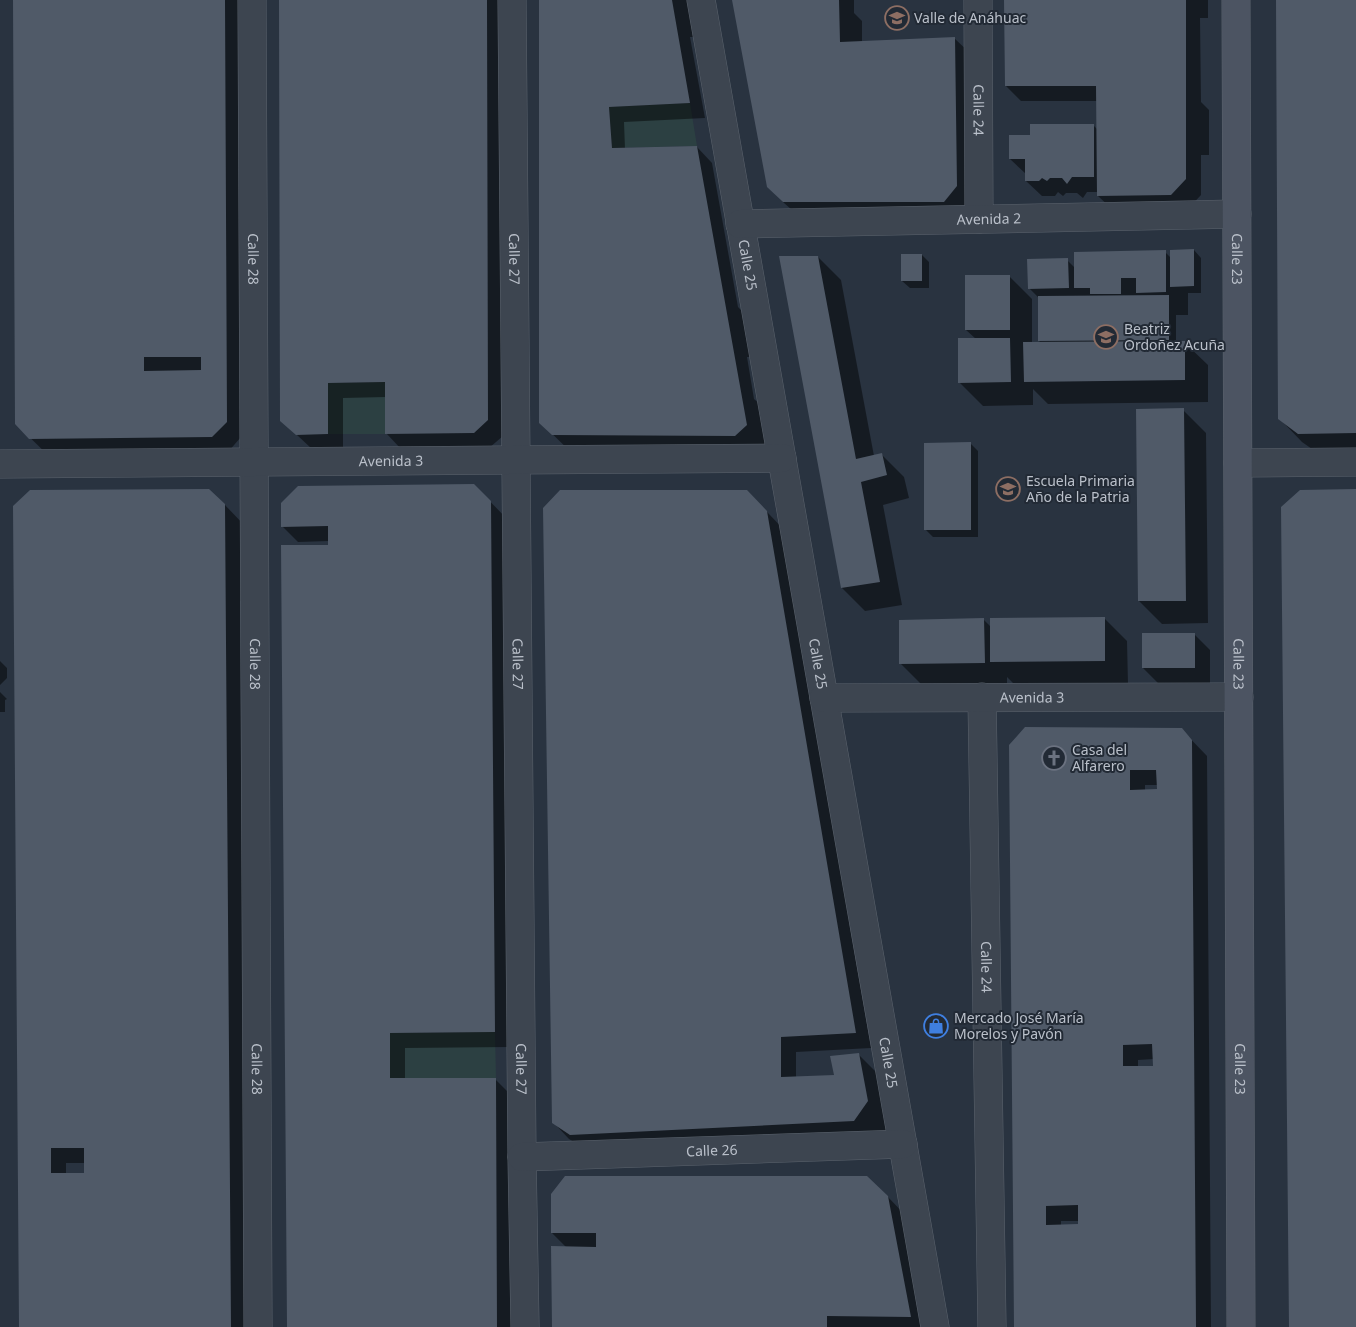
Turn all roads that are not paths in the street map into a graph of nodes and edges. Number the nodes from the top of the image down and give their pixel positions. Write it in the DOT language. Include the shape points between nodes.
graph roads {
  1 [pos="252,0"];
  2 [pos="512,0"];
  3 [pos="701,0"];
  4 [pos="978,0"];
  5 [pos="1236,0"];
  6 [pos="1237,214"];
  7 [pos="979,219"];
  8 [pos="740,224"];
  9 [pos="782,458"];
  10 [pos="516,461"];
  11 [pos="253,462"];
  12 [pos="1356,462"];
  13 [pos="1238,463"];
  14 [pos="0,464"];
  15 [pos="982,697"];
  16 [pos="824,698"];
  17 [pos="1239,698"];
  18 [pos="902,1144"];
  19 [pos="522,1157"];
  20 [pos="258,1327"];
  21 [pos="525,1327"];
  22 [pos="935,1327"];
  23 [pos="992,1327"];
  24 [pos="1240,1327"];
  1 -- 11 [label="street, Calle 28"];
  2 -- 10 [label="street, Calle 27"];
  3 -- 8 [label="street, Calle 25"];
  4 -- 7 [label="street, Calle 24"];
  5 -- 6 [label="street, Calle 23"];
  6 -- 7 [label="street, Avenida 2"];
  6 -- 13 [label="street, Calle 23"];
  7 -- 8 [label="street, Avenida 2"];
  8 -- 9 [label="street, Calle 25"];
  9 -- 10 [label="street, Avenida 3"];
  9 -- 16 [label="street, Calle 25"];
  10 -- 11 [label="street, Avenida 3"];
  10 -- 19 [label="street, Calle 27"];
  11 -- 14 [label="street, Avenida 3"];
  11 -- 20 [label="street, Calle 28"];
  12 -- 13 [label="street"];
  13 -- 17 [label="street, Calle 23"];
  15 -- 16 [label="street, Avenida 3"];
  15 -- 17 [label="street, Avenida 3"];
  15 -- 23 [label="street, Calle 24"];
  16 -- 18 [label="street, Calle 25"];
  17 -- 24 [label="street, Calle 23"];
  18 -- 19 [label="street, Calle 26"];
  18 -- 22 [label="street, Calle 25"];
  19 -- 21 [label="street, Calle 27"];
}
